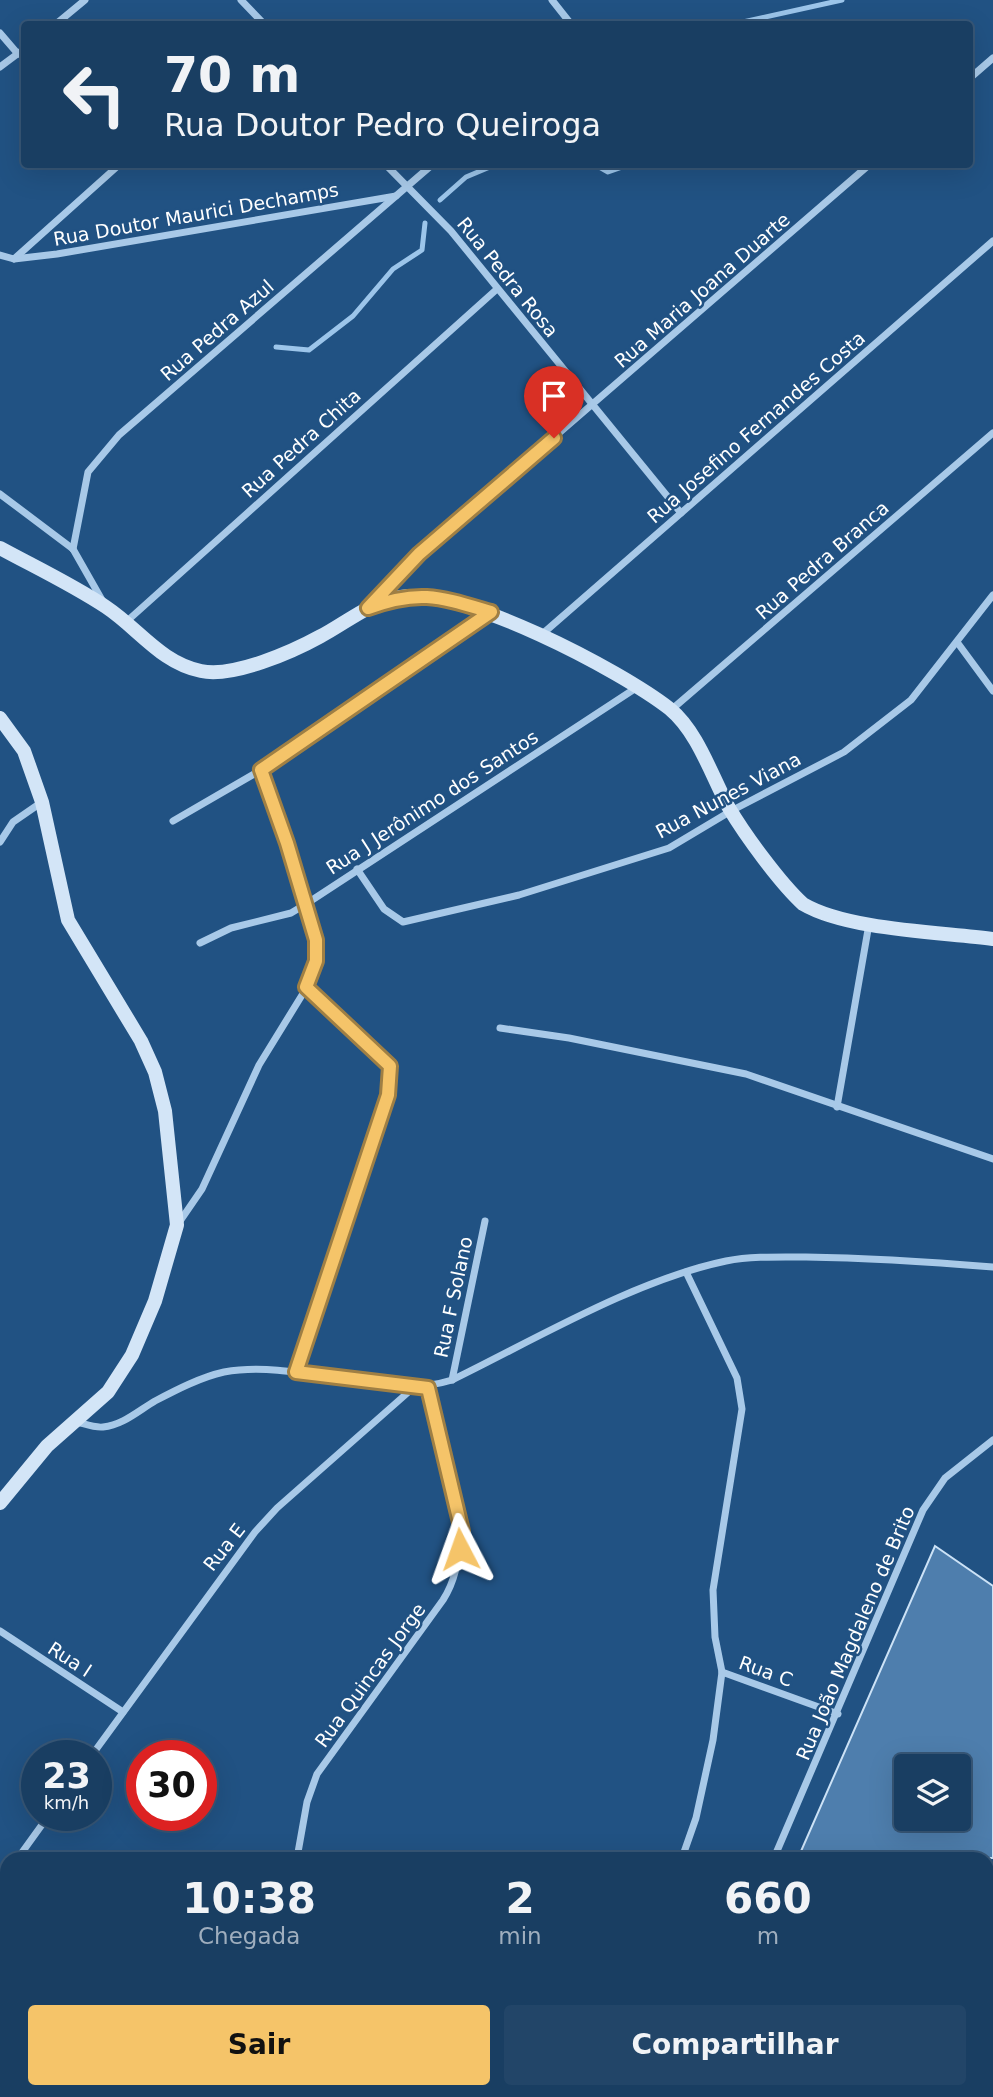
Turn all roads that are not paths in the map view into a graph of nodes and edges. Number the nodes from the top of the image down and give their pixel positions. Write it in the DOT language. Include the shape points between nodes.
graph roads {
  1 [pos="85,0"];
  2 [pos="241,0"];
  3 [pos="552,0"];
  4 [pos="60,21"];
  5 [pos="261,21"];
  6 [pos="569,21"];
  7 [pos="0,33"];
  8 [pos="21,52"];
  9 [pos="993,58"];
  10 [pos="0,66"];
  11 [pos="973,75"];
  12 [pos="116,168"];
  13 [pos="388,168"];
  14 [pos="429,168"];
  15 [pos="865,168"];
  16 [pos="405,189"];
  17 [pos="398,195"];
  18 [pos="993,241"];
  19 [pos="0,256"];
  20 [pos="15,259"];
  21 [pos="497,289"];
  22 [pos="592,405"];
  23 [pos="993,433"];
  24 [pos="989,441"];
  25 [pos="0,494"];
  26 [pos="681,513"];
  27 [pos="0,548"];
  28 [pos="73,550"];
  29 [pos="993,595"];
  30 [pos="106,607"];
  31 [pos="368,608"];
  32 [pos="491,612"];
  33 [pos="126,622"];
  34 [pos="539,637"];
  35 [pos="957,642"];
  36 [pos="637,687"];
  37 [pos="993,691"];
  38 [pos="671,710"];
  39 [pos="0,718"];
  40 [pos="261,770"];
  41 [pos="42,802"];
  42 [pos="731,811"];
  43 [pos="173,821"];
  44 [pos="0,842"];
  45 [pos="357,869"];
  46 [pos="306,904"];
  47 [pos="869,923"];
  48 [pos="993,939"];
  49 [pos="200,943"];
  50 [pos="306,987"];
  51 [pos="500,1028"];
  52 [pos="837,1107"];
  53 [pos="993,1159"];
  54 [pos="485,1221"];
  55 [pos="177,1225"];
  56 [pos="993,1267"];
  57 [pos="686,1272"];
  58 [pos="296,1372"];
  59 [pos="452,1380"];
  60 [pos="414,1388"];
  61 [pos="428,1388"];
  62 [pos="77,1422"];
  63 [pos="993,1440"];
  64 [pos="0,1503"];
  65 [pos="0,1631"];
  66 [pos="722,1672"];
  67 [pos="123,1712"];
  68 [pos="838,1714"];
  69 [pos="103,1740"];
  70 [pos="37,1831"];
  71 [pos="22,1852"];
  72 [pos="297,1852"];
  73 [pos="684,1852"];
  74 [pos="777,1852"];
  1 -- 4 [label="street"];
  2 -- 5 [label="street"];
  3 -- 6 [label="street"];
  7 -- 8 [label="street"];
  8 -- 10 [label="street"];
  9 -- 11 [label="street"];
  12 -- 20 [label="street"];
  13 -- 16 [label="street, Rua Pedra Rosa"];
  14 -- 16 [label="street, Rua Pedra Azul"];
  15 -- 22 [label="street, Rua Maria Joana Duarte"];
  16 -- 17 [label="street, Rua Pedra Azul"];
  16 -- 21 [label="street, Rua Pedra Rosa" via="452,231"];
  17 -- 20 [label="street, Rua Doutor Maurici Dechamps"];
  17 -- 28 [label="street, Rua Pedra Azul" via="119,435 88,472"];
  18 -- 26 [label="street, Rua Josefino Fernandes Costa"];
  19 -- 20 [label="street, Rua Doutor Maurici Dechamps"];
  21 -- 22 [label="street, Rua Pedra Rosa"];
  21 -- 33 [label="street, Rua Pedra Chita"];
  22 -- 26 [label="street, Rua Pedra Rosa"];
  22 -- 31 [label="street, Rua Maria Joana Duarte" via="419,554"];
  23 -- 24 [label="street, Rua Pedra Branca"];
  24 -- 38 [label="street, Rua Pedra Branca"];
  25 -- 28 [label="street"];
  26 -- 34 [label="street, Rua Josefino Fernandes Costa"];
  27 -- 30 [label="street"];
  28 -- 30 [label="street"];
  29 -- 35 [label="street, Rua Nunes Viana"];
  30 -- 33 [label="street"];
  31 -- 32 [label="street" via="400,597 427,597"];
  31 -- 33 [label="street" via="319,638 251,666 203,672 171,662"];
  32 -- 34 [label="street"];
  32 -- 40 [label="street"];
  34 -- 36 [label="street"];
  35 -- 37 [label="street"];
  35 -- 42 [label="street, Rua Nunes Viana" via="911,700 882,725 844,752"];
  36 -- 38 [label="street"];
  36 -- 45 [label="street, Rua J Jerônimo dos Santos"];
  38 -- 42 [label="street" via="687,728"];
  39 -- 41 [label="street" via="24,751"];
  40 -- 43 [label="street"];
  40 -- 46 [label="street"];
  41 -- 44 [label="street" via="13,822"];
  41 -- 55 [label="street" via="68,920 155,1072 165,1111"];
  42 -- 45 [label="street, Rua Nunes Viana" via="669,848 519,895 412,922 394,918 384,909"];
  42 -- 47 [label="street" via="803,904 817,912"];
  45 -- 46 [label="street, Rua J Jerônimo dos Santos"];
  46 -- 49 [label="street, Rua J Jerônimo dos Santos" via="291,914 232,928"];
  46 -- 50 [label="street" via="318,950"];
  47 -- 48 [label="street"];
  47 -- 52 [label="street"];
  50 -- 55 [label="street" via="253,1076 202,1189"];
  50 -- 58 [label="street" via="385,1059 390,1077 388,1095"];
  51 -- 52 [label="street" via="746,1074"];
  52 -- 53 [label="street"];
  54 -- 59 [label="street, Rua F Solano"];
  55 -- 62 [label="street" via="155,1301 132,1355 107,1392"];
  56 -- 57 [label="street" via="774,1257 728,1261"];
  57 -- 59 [label="street" via="598,1308"];
  57 -- 66 [label="street" via="737,1378 742,1409 713,1590"];
  58 -- 60 [label="street"];
  58 -- 62 [label="street" via="224,1372 155,1401 120,1423 100,1427"];
  59 -- 61 [label="street"];
  60 -- 61 [label="street"];
  60 -- 67 [label="street, Rua E" via="255,1532"];
  61 -- 72 [label="street, Rua Quincas Jorge" via="462,1531 459,1569 443,1600 317,1774"];
  62 -- 64 [label="street" via="47,1446"];
  63 -- 68 [label="street, Rua João Magdaleno de Brito" via="945,1478 923,1510"];
  65 -- 67 [label="street, Rua I"];
  66 -- 68 [label="street, Rua C"];
  66 -- 73 [label="street" via="713,1740"];
  67 -- 69 [label="street, Rua E"];
  68 -- 74 [label="street, Rua João Magdaleno de Brito"];
  70 -- 71 [label="street"];
}
